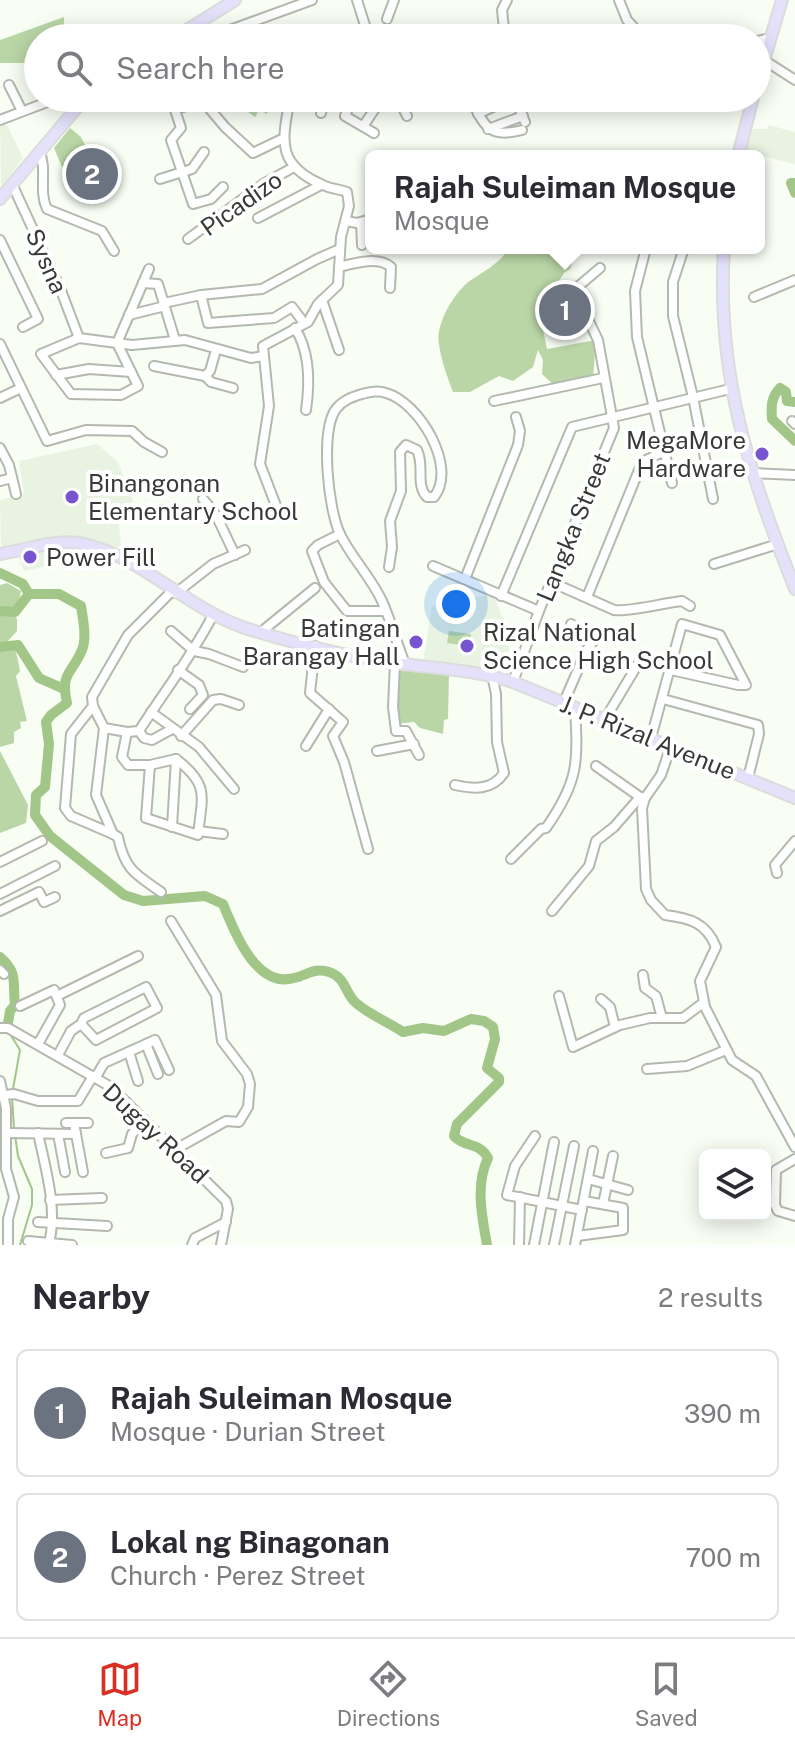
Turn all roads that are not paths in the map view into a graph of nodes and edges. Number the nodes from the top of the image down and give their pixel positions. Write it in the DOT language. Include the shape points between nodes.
graph roads {
  1 [pos="235,0"];
  2 [pos="312,0"];
  3 [pos="357,0"];
  4 [pos="394,0"];
  5 [pos="507,0"];
  6 [pos="619,0"];
  7 [pos="782,0"];
  8 [pos="387,19"];
  9 [pos="196,24"];
  10 [pos="248,24"];
  11 [pos="365,24"];
  12 [pos="504,24"];
  13 [pos="631,24"];
  14 [pos="771,38"];
  15 [pos="771,65"];
  16 [pos="795,80"];
  17 [pos="9,85"];
  18 [pos="22,111"];
  19 [pos="73,112"];
  20 [pos="177,112"];
  21 [pos="212,112"];
  22 [pos="287,112"];
  23 [pos="347,112"];
  24 [pos="373,112"];
  25 [pos="405,112"];
  26 [pos="482,112"];
  27 [pos="519,112"];
  28 [pos="749,112"];
  29 [pos="478,114"];
  30 [pos="407,116"];
  31 [pos="0,120"];
  32 [pos="523,123"];
  33 [pos="364,125"];
  34 [pos="488,129"];
  35 [pos="374,133"];
  36 [pos="282,139"];
  37 [pos="740,150"];
  38 [pos="39,151"];
  39 [pos="204,152"];
  40 [pos="294,167"];
  41 [pos="183,173"];
  42 [pos="160,179"];
  43 [pos="12,184"];
  44 [pos="321,185"];
  45 [pos="223,187"];
  46 [pos="0,199"];
  47 [pos="258,218"];
  48 [pos="346,221"];
  49 [pos="365,221"];
  50 [pos="361,222"];
  51 [pos="188,239"];
  52 [pos="0,240"];
  53 [pos="362,245"];
  54 [pos="340,249"];
  55 [pos="114,251"];
  56 [pos="644,254"];
  57 [pos="682,254"];
  58 [pos="724,254"];
  59 [pos="339,267"];
  60 [pos="600,268"];
  61 [pos="149,269"];
  62 [pos="795,280"];
  63 [pos="143,283"];
  64 [pos="390,288"];
  65 [pos="201,295"];
  66 [pos="754,297"];
  67 [pos="322,300"];
  68 [pos="164,305"];
  69 [pos="129,315"];
  70 [pos="304,323"];
  71 [pos="23,327"];
  72 [pos="295,328"];
  73 [pos="79,338"];
  74 [pos="175,340"];
  75 [pos="117,343"];
  76 [pos="0,344"];
  77 [pos="216,350"];
  78 [pos="339,350"];
  79 [pos="264,356"];
  80 [pos="154,366"];
  81 [pos="131,372"];
  82 [pos="56,375"];
  83 [pos="205,376"];
  84 [pos="603,378"];
  85 [pos="21,388"];
  86 [pos="233,388"];
  87 [pos="730,389"];
  88 [pos="693,397"];
  89 [pos="0,398"];
  90 [pos="494,401"];
  91 [pos="653,407"];
  92 [pos="306,410"];
  93 [pos="516,417"];
  94 [pos="611,419"];
  95 [pos="0,448"];
  96 [pos="162,452"];
  97 [pos="663,452"];
  98 [pos="752,473"];
  99 [pos="795,475"];
  100 [pos="12,478"];
  101 [pos="0,481"];
  102 [pos="672,483"];
  103 [pos="16,494"];
  104 [pos="203,499"];
  105 [pos="713,499"];
  106 [pos="280,516"];
  107 [pos="340,534"];
  108 [pos="778,544"];
  109 [pos="245,550"];
  110 [pos="0,554"];
  111 [pos="235,555"];
  112 [pos="714,564"];
  113 [pos="433,566"];
  114 [pos="389,567"];
  115 [pos="465,579"];
  116 [pos="551,582"];
  117 [pos="315,588"];
  118 [pos="795,589"];
  119 [pos="174,592"];
  120 [pos="501,596"];
  121 [pos="587,597"];
  122 [pos="690,606"];
  123 [pos="385,611"];
  124 [pos="539,611"];
  125 [pos="213,615"];
  126 [pos="571,624"];
  127 [pos="171,631"];
  128 [pos="261,632"];
  129 [pos="315,646"];
  130 [pos="194,651"];
  131 [pos="620,658"];
  132 [pos="400,663"];
  133 [pos="243,667"];
  134 [pos="178,670"];
  135 [pos="671,670"];
  136 [pos="492,675"];
  137 [pos="513,682"];
  138 [pos="663,699"];
  139 [pos="569,704"];
  140 [pos="239,705"];
  141 [pos="93,706"];
  142 [pos="190,709"];
  143 [pos="329,709"];
  144 [pos="151,712"];
  145 [pos="605,719"];
  146 [pos="104,728"];
  147 [pos="172,729"];
  148 [pos="139,731"];
  149 [pos="127,732"];
  150 [pos="181,736"];
  151 [pos="651,738"];
  152 [pos="414,744"];
  153 [pos="306,746"];
  154 [pos="671,746"];
  155 [pos="377,751"];
  156 [pos="419,755"];
  157 [pos="176,759"];
  158 [pos="150,765"];
  159 [pos="596,766"];
  160 [pos="748,778"];
  161 [pos="455,785"];
  162 [pos="234,789"];
  163 [pos="643,798"];
  164 [pos="795,798"];
  165 [pos="172,827"];
  166 [pos="198,831"];
  167 [pos="113,834"];
  168 [pos="223,834"];
  169 [pos="42,841"];
  170 [pos="795,841"];
  171 [pos="368,849"];
  172 [pos="511,859"];
  173 [pos="0,862"];
  174 [pos="55,866"];
  175 [pos="777,873"];
  176 [pos="161,892"];
  177 [pos="0,894"];
  178 [pos="55,897"];
  179 [pos="0,911"];
  180 [pos="552,911"];
  181 [pos="171,921"];
  182 [pos="138,956"];
  183 [pos="643,975"];
  184 [pos="57,996"];
  185 [pos="559,996"];
  186 [pos="601,999"];
  187 [pos="703,1003"];
  188 [pos="20,1006"];
  189 [pos="662,1018"];
  190 [pos="81,1024"];
  191 [pos="615,1027"];
  192 [pos="4,1028"];
  193 [pos="38,1044"];
  194 [pos="146,1044"];
  195 [pos="726,1050"];
  196 [pos="129,1052"];
  197 [pos="58,1055"];
  198 [pos="647,1069"];
  199 [pos="169,1070"];
  200 [pos="158,1074"];
  201 [pos="94,1076"];
  202 [pos="0,1081"];
  203 [pos="138,1081"];
  204 [pos="4,1095"];
  205 [pos="145,1121"];
  206 [pos="88,1123"];
  207 [pos="12,1133"];
  208 [pos="38,1133"];
  209 [pos="58,1134"];
  210 [pos="76,1134"];
  211 [pos="535,1136"];
  212 [pos="554,1142"];
  213 [pos="574,1146"];
  214 [pos="795,1147"];
  215 [pos="176,1149"];
  216 [pos="593,1151"];
  217 [pos="106,1153"];
  218 [pos="613,1156"];
  219 [pos="795,1159"];
  220 [pos="3,1172"];
  221 [pos="65,1172"];
  222 [pos="83,1172"];
  223 [pos="588,1179"];
  224 [pos="607,1184"];
  225 [pos="628,1190"];
  226 [pos="520,1197"];
  227 [pos="102,1198"];
  228 [pos="50,1200"];
  229 [pos="543,1202"];
  230 [pos="603,1204"];
  231 [pos="583,1205"];
  232 [pos="562,1206"];
  233 [pos="795,1216"];
  234 [pos="38,1222"];
  235 [pos="226,1222"];
  236 [pos="51,1223"];
  237 [pos="107,1226"];
  238 [pos="576,1240"];
  239 [pos="28,1241"];
  240 [pos="49,1243"];
  241 [pos="8,1245"];
  242 [pos="72,1245"];
  243 [pos="192,1245"];
  244 [pos="221,1245"];
  245 [pos="519,1245"];
  246 [pos="534,1245"];
  247 [pos="554,1245"];
  1 -- 9 [label="main road"];
  2 -- 10 [label="street"];
  3 -- 11 [label="street"];
  4 -- 8 [label="street"];
  5 -- 12 [label="street"];
  6 -- 13 [label="street"];
  7 -- 14 [label="main road"];
  15 -- 16 [label="street"];
  17 -- 18 [label="street"];
  18 -- 31 [label="street"];
  19 -- 38 [label="main road"];
  20 -- 41 [label="street" via="181,130 171,140"];
  21 -- 36 [label="street" via="253,153"];
  22 -- 36 [label="street"];
  23 -- 33 [label="street" via="345,116"];
  24 -- 33 [label="street"];
  25 -- 30 [label="street"];
  26 -- 29 [label="street"];
  27 -- 32 [label="street"];
  28 -- 37 [label="main road"];
  29 -- 34 [label="street"];
  32 -- 34 [label="street"];
  32 -- 34 [label="street" via="509,134"];
  33 -- 35 [label="street"];
  36 -- 40 [label="street"];
  38 -- 43 [label="main road"];
  38 -- 55 [label="street" via="47,209 102,231"];
  39 -- 41 [label="street"];
  40 -- 44 [label="street"];
  40 -- 51 [label="street, Picadizo"];
  41 -- 42 [label="street"];
  41 -- 45 [label="street" via="195,205"];
  43 -- 46 [label="main road"];
  43 -- 73 [label="street, Sysna"];
  44 -- 47 [label="street"];
  44 -- 48 [label="street" via="347,192"];
  48 -- 50 [label="street"];
  48 -- 54 [label="street"];
  49 -- 50 [label="street"];
  50 -- 53 [label="street"];
  52 -- 71 [label="street" via="38,319"];
  54 -- 59 [label="street"];
  54 -- 65 [label="street" via="262,289"];
  56 -- 91 [label="street" via="635,291 636,325"];
  57 -- 88 [label="street" via="671,300"];
  58 -- 87 [label="main road" via="722,318"];
  59 -- 64 [label="street" via="359,261 386,263 391,267"];
  59 -- 67 [label="street" via="338,285"];
  60 -- 84 [label="street" via="574,290 598,340"];
  61 -- 63 [label="street"];
  62 -- 66 [label="street"];
  63 -- 68 [label="street" via="158,284"];
  63 -- 69 [label="street"];
  65 -- 68 [label="street"];
  65 -- 70 [label="street" via="208,323 274,318 292,307"];
  67 -- 70 [label="street"];
  67 -- 78 [label="street"];
  68 -- 69 [label="street"];
  68 -- 74 [label="street"];
  69 -- 75 [label="street"];
  70 -- 72 [label="street"];
  72 -- 79 [label="street" via="263,346"];
  72 -- 92 [label="street" via="309,371"];
  73 -- 75 [label="street"];
  73 -- 82 [label="street" via="41,354"];
  74 -- 75 [label="street"];
  74 -- 77 [label="street"];
  75 -- 81 [label="street"];
  76 -- 85 [label="street"];
  77 -- 79 [label="street"];
  77 -- 83 [label="street"];
  79 -- 106 [label="street" via="269,406 260,464"];
  80 -- 83 [label="street"];
  81 -- 82 [label="street" via="89,369"];
  81 -- 82 [label="street" via="138,386 121,395 71,394"];
  83 -- 86 [label="street"];
  84 -- 90 [label="street"];
  84 -- 94 [label="street"];
  85 -- 89 [label="street"];
  85 -- 96 [label="street" via="47,441 86,430 132,431"];
  87 -- 88 [label="street"];
  87 -- 98 [label="main road"];
  88 -- 91 [label="street"];
  88 -- 105 [label="street"];
  91 -- 94 [label="street"];
  91 -- 97 [label="street"];
  93 -- 115 [label="street" via="518,445"];
  94 -- 116 [label="street, Langka Street" via="614,428"];
  94 -- 120 [label="street" via="572,427"];
  95 -- 100 [label="street"];
  97 -- 102 [label="street"];
  97 -- 121 [label="street" via="639,470"];
  98 -- 99 [label="street"];
  98 -- 108 [label="main road"];
  100 -- 101 [label="street"];
  100 -- 103 [label="street"];
  104 -- 111 [label="street"];
  107 -- 114 [label="street" via="329,486 328,427 346,400 383,391 407,405 432,438 442,473 434,497 427,497 417,450 406,445 400,452 401,491 390,521"];
  107 -- 123 [label="street"];
  107 -- 123 [label="street" via="312,551 324,582 347,611"];
  108 -- 112 [label="street"];
  108 -- 118 [label="main road"];
  109 -- 111 [label="street"];
  110 -- 119 [label="main road, J. P. Rizal Avenue" via="83,544 110,553"];
  111 -- 119 [label="street"];
  113 -- 115 [label="street"];
  115 -- 120 [label="street"];
  116 -- 121 [label="street"];
  116 -- 124 [label="street, Langka Street"];
  117 -- 128 [label="street"];
  119 -- 125 [label="main road, J. P. Rizal Avenue"];
  119 -- 141 [label="street" via="128,635 92,697"];
  120 -- 124 [label="street"];
  121 -- 122 [label="street" via="618,610 682,601"];
  123 -- 132 [label="street"];
  124 -- 137 [label="street, Langka Street"];
  125 -- 128 [label="main road, J. P. Rizal Avenue"];
  125 -- 130 [label="street"];
  126 -- 139 [label="street" via="595,639"];
  127 -- 130 [label="street"];
  128 -- 129 [label="main road, J. P. Rizal Avenue"];
  129 -- 132 [label="main road, J. P. Rizal Avenue"];
  129 -- 143 [label="street" via="310,693"];
  130 -- 133 [label="street"];
  130 -- 134 [label="street"];
  131 -- 145 [label="street" via="635,669"];
  132 -- 136 [label="main road, J. P. Rizal Avenue"];
  132 -- 152 [label="street" via="393,707 396,731 406,731"];
  134 -- 142 [label="street" via="199,685 203,695"];
  134 -- 144 [label="street"];
  135 -- 135 [label="street" via="682,624 720,635 746,685"];
  135 -- 138 [label="street"];
  136 -- 137 [label="main road, J. P. Rizal Avenue"];
  136 -- 161 [label="street" via="504,773 479,789"];
  137 -- 139 [label="main road, J. P. Rizal Avenue"];
  138 -- 151 [label="street"];
  138 -- 160 [label="street" via="758,725"];
  139 -- 145 [label="main road, J. P. Rizal Avenue"];
  139 -- 172 [label="street" via="576,771 568,794 546,828"];
  140 -- 150 [label="street" via="213,700"];
  141 -- 146 [label="street"];
  141 -- 167 [label="street" via="71,734 65,808 71,816"];
  143 -- 153 [label="street"];
  143 -- 171 [label="street" via="343,722 333,736"];
  144 -- 147 [label="street"];
  144 -- 148 [label="street"];
  145 -- 151 [label="main road, J. P. Rizal Avenue"];
  146 -- 149 [label="street"];
  146 -- 167 [label="street" via="96,795"];
  147 -- 148 [label="street" via="152,740"];
  147 -- 150 [label="street"];
  148 -- 149 [label="street"];
  149 -- 158 [label="street" via="122,757 132,766"];
  150 -- 162 [label="street" via="199,747"];
  151 -- 154 [label="main road, J. P. Rizal Avenue"];
  152 -- 155 [label="street"];
  152 -- 156 [label="street"];
  154 -- 160 [label="main road, J. P. Rizal Avenue"];
  154 -- 163 [label="street" via="661,775"];
  157 -- 158 [label="street"];
  157 -- 165 [label="street"];
  157 -- 166 [label="street" via="195,773 200,785"];
  158 -- 165 [label="street" via="146,818"];
  159 -- 163 [label="street"];
  160 -- 164 [label="main road, J. P. Rizal Avenue"];
  163 -- 180 [label="street" via="596,841 589,866"];
  163 -- 187 [label="street" via="646,889 651,900 665,915 702,925 716,947 700,981"];
  165 -- 166 [label="street"];
  166 -- 168 [label="street"];
  167 -- 176 [label="street" via="132,873"];
  169 -- 173 [label="street"];
  170 -- 175 [label="street" via="775,865"];
  174 -- 177 [label="street"];
  178 -- 179 [label="street" via="44,902 39,892"];
  181 -- 215 [label="street" via="216,995 222,1041 247,1074 250,1092 239,1122 226,1121"];
  182 -- 184 [label="street"];
  183 -- 189 [label="street"];
  184 -- 188 [label="street" via="54,990"];
  184 -- 193 [label="street" via="60,1005"];
  185 -- 191 [label="street" via="573,1047"];
  186 -- 191 [label="street" via="610,1007"];
  187 -- 189 [label="street" via="683,1018"];
  187 -- 195 [label="street"];
  189 -- 191 [label="street"];
  190 -- 190 [label="street" via="96,1040 157,1008 146,987"];
  190 -- 197 [label="street"];
  192 -- 193 [label="street, Dugay Road"];
  193 -- 197 [label="street, Dugay Road"];
  194 -- 196 [label="street"];
  194 -- 199 [label="street" via="155,1040"];
  194 -- 200 [label="street"];
  195 -- 198 [label="street" via="687,1066"];
  195 -- 214 [label="street" via="756,1076"];
  196 -- 201 [label="street" via="104,1063"];
  196 -- 203 [label="street"];
  197 -- 201 [label="street, Dugay Road"];
  201 -- 204 [label="street" via="78,1101"];
  201 -- 205 [label="street, Dugay Road"];
  202 -- 204 [label="street"];
  204 -- 207 [label="street"];
  205 -- 215 [label="street, Dugay Road"];
  205 -- 217 [label="street" via="132,1134 128,1148"];
  206 -- 210 [label="street" via="70,1123"];
  207 -- 208 [label="street"];
  207 -- 220 [label="street"];
  208 -- 209 [label="street"];
  208 -- 228 [label="street"];
  209 -- 210 [label="street"];
  209 -- 221 [label="street"];
  210 -- 222 [label="street"];
  211 -- 226 [label="street" via="515,1166 507,1195"];
  212 -- 229 [label="street"];
  213 -- 232 [label="street"];
  215 -- 235 [label="street, Dugay Road" via="226,1201"];
  216 -- 223 [label="street"];
  218 -- 224 [label="street"];
  219 -- 233 [label="street" via="779,1166 775,1179 778,1211"];
  220 -- 241 [label="street" via="14,1197"];
  223 -- 224 [label="street"];
  223 -- 231 [label="street"];
  224 -- 225 [label="street"];
  224 -- 230 [label="street"];
  226 -- 229 [label="street"];
  226 -- 245 [label="street"];
  227 -- 228 [label="street"];
  228 -- 236 [label="street"];
  229 -- 232 [label="street"];
  229 -- 246 [label="street"];
  230 -- 231 [label="street"];
  230 -- 238 [label="street" via="623,1208 623,1230"];
  231 -- 232 [label="street"];
  231 -- 238 [label="street"];
  232 -- 247 [label="street"];
  234 -- 236 [label="street"];
  235 -- 243 [label="street" via="195,1238"];
  235 -- 244 [label="street"];
  236 -- 237 [label="street"];
  236 -- 240 [label="street"];
  239 -- 240 [label="street"];
  240 -- 242 [label="street"];
}
